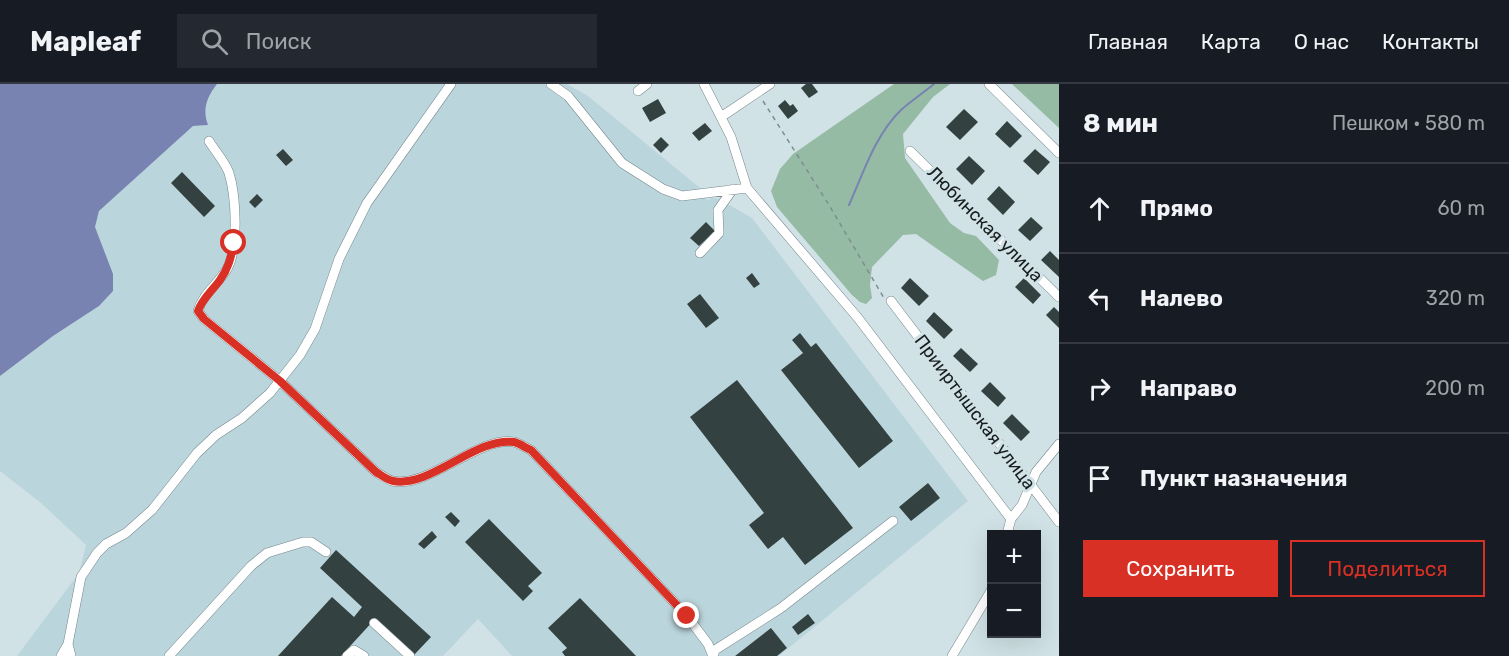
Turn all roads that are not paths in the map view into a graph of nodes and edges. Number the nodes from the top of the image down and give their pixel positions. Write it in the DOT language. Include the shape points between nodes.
graph roads {
  1 [pos="451,84"];
  2 [pos="551,84"];
  3 [pos="647,84"];
  4 [pos="704,84"];
  5 [pos="770,84"];
  6 [pos="989,84"];
  7 [pos="638,91"];
  8 [pos="721,117"];
  9 [pos="209,141"];
  10 [pos="910,151"];
  11 [pos="1059,153"];
  12 [pos="747,188"];
  13 [pos="733,189"];
  14 [pos="700,253"];
  15 [pos="1059,297"];
  16 [pos="891,301"];
  17 [pos="280,381"];
  18 [pos="1059,444"];
  19 [pos="1029,484"];
  20 [pos="1011,519"];
  21 [pos="893,521"];
  22 [pos="1059,522"];
  23 [pos="1008,530"];
  24 [pos="326,552"];
  25 [pos="987,597"];
  26 [pos="374,623"];
  27 [pos="68,644"];
  28 [pos="61,656"];
  29 [pos="71,656"];
  30 [pos="169,656"];
  31 [pos="347,656"];
  32 [pos="364,656"];
  33 [pos="410,656"];
  34 [pos="713,656"];
  35 [pos="952,656"];
  1 -- 17 [label="street" via="368,203 339,259 315,329"];
  2 -- 13 [label="street" via="568,96 622,163 663,189 682,196"];
  3 -- 7 [label="street"];
  4 -- 8 [label="street"];
  5 -- 8 [label="street"];
  6 -- 11 [label="street"];
  8 -- 12 [label="street"];
  9 -- 17 [label="street" via="228,171 234,196 234,243 228,266 198,311"];
  10 -- 15 [label="street, Любинская улица"];
  12 -- 13 [label="street"];
  12 -- 20 [label="street" via="858,318"];
  13 -- 14 [label="street" via="718,210 719,234"];
  16 -- 19 [label="street, Прииртышская улица"];
  17 -- 27 [label="street" via="242,418 197,453 152,510 97,553 81,576"];
  17 -- 34 [label="street" via="376,472 390,480 404,482 428,474 490,445 514,442 531,450 687,616"];
  18 -- 19 [label="street"];
  19 -- 20 [label="street" via="1022,505"];
  19 -- 22 [label="street, Прииртышская улица"];
  20 -- 23 [label="street"];
  21 -- 34 [label="street" via="781,608 715,650"];
  24 -- 30 [label="street" via="303,542 267,553"];
  25 -- 35 [label="street"];
  26 -- 33 [label="street"];
  27 -- 28 [label="street"];
  27 -- 29 [label="street"];
  31 -- 32 [label="street" via="354,650"];
}
